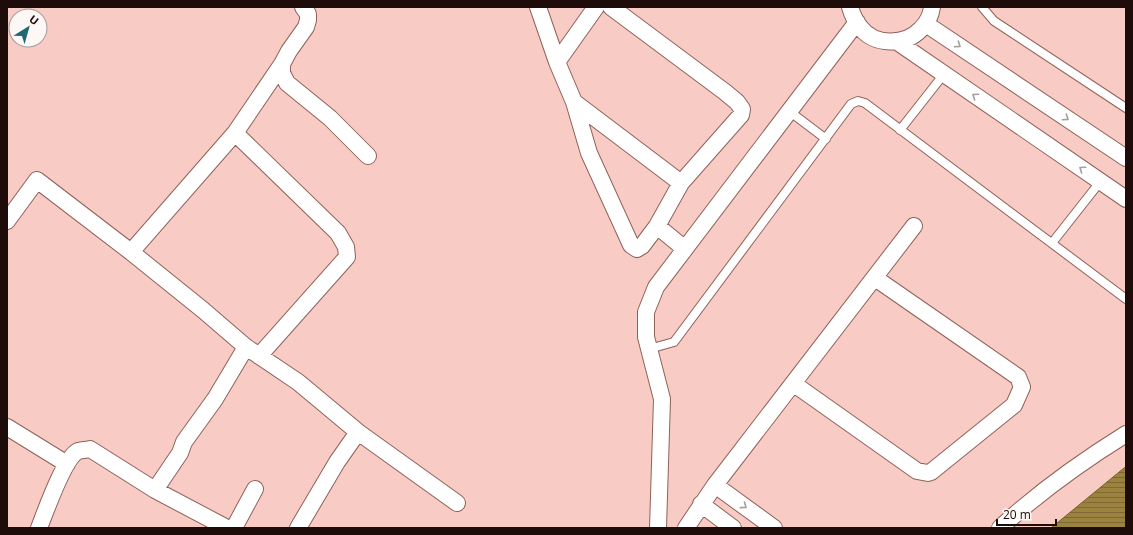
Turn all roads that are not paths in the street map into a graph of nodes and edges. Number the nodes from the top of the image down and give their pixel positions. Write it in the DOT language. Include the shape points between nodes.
graph roads {
  1 [pos="303,7"];
  2 [pos="538,7"];
  3 [pos="596,7"];
  4 [pos="611,7"];
  5 [pos="850,7"];
  6 [pos="932,7"];
  7 [pos="982,7"];
  8 [pos="857,22"];
  9 [pos="926,24"];
  10 [pos="896,41"];
  11 [pos="557,62"];
  12 [pos="282,64"];
  13 [pos="944,74"];
  14 [pos="574,102"];
  15 [pos="1126,108"];
  16 [pos="790,111"];
  17 [pos="900,130"];
  18 [pos="235,133"];
  19 [pos="826,139"];
  20 [pos="368,156"];
  21 [pos="1126,158"];
  22 [pos="1100,182"];
  23 [pos="681,183"];
  24 [pos="1126,199"];
  25 [pos="7,221"];
  26 [pos="657,226"];
  27 [pos="914,226"];
  28 [pos="1052,243"];
  29 [pos="685,249"];
  30 [pos="131,252"];
  31 [pos="875,278"];
  32 [pos="1126,299"];
  33 [pos="246,347"];
  34 [pos="650,349"];
  35 [pos="259,356"];
  36 [pos="794,384"];
  37 [pos="7,427"];
  38 [pos="358,432"];
  39 [pos="1126,434"];
  40 [pos="67,464"];
  41 [pos="715,485"];
  42 [pos="255,489"];
  43 [pos="155,490"];
  44 [pos="457,503"];
  45 [pos="701,504"];
  46 [pos="39,528"];
  47 [pos="227,528"];
  48 [pos="234,528"];
  49 [pos="298,528"];
  50 [pos="658,528"];
  51 [pos="686,528"];
  52 [pos="733,528"];
  53 [pos="774,528"];
  54 [pos="1000,528"];
  1 -- 12 [label="street" via="308,14 306,27"];
  2 -- 11 [label="street"];
  3 -- 11 [label="street"];
  4 -- 23 [label="street" via="725,92 742,108 741,115"];
  5 -- 8 [label="street"];
  6 -- 9 [label="street"];
  7 -- 15 [label="lane" via="994,21"];
  8 -- 10 [label="street" via="870,36 883,41"];
  8 -- 16 [label="street"];
  9 -- 10 [label="street" via="908,38"];
  9 -- 21 [label="street, one-way"];
  10 -- 13 [label="street"];
  11 -- 14 [label="street"];
  12 -- 18 [label="street"];
  12 -- 20 [label="street" via="282,73 287,83 330,118"];
  13 -- 17 [label="lane"];
  22 -- 13 [label="street, one-way"];
  14 -- 23 [label="street"];
  14 -- 26 [label="street" via="589,153 631,244 637,249 642,246"];
  16 -- 19 [label="lane"];
  16 -- 29 [label="street"];
  17 -- 19 [label="lane" via="865,103 858,101 851,104"];
  17 -- 28 [label="lane"];
  18 -- 30 [label="street"];
  18 -- 35 [label="street" via="338,233 346,247 343,262"];
  19 -- 34 [label="lane" via="674,342"];
  22 -- 24 [label="street"];
  22 -- 28 [label="lane"];
  23 -- 26 [label="street"];
  25 -- 30 [label="street" via="37,180"];
  26 -- 29 [label="street"];
  27 -- 31 [label="street"];
  28 -- 32 [label="lane"];
  29 -- 34 [label="street" via="656,287 646,312 646,336"];
  30 -- 33 [label="street"];
  31 -- 36 [label="street"];
  31 -- 36 [label="street" via="1018,377 1022,386 1014,406 928,473 916,471"];
  33 -- 35 [label="street"];
  33 -- 43 [label="street"];
  34 -- 50 [label="street" via="662,399"];
  35 -- 38 [label="street" via="298,382"];
  36 -- 41 [label="street"];
  37 -- 40 [label="street"];
  38 -- 44 [label="street"];
  38 -- 49 [label="street"];
  39 -- 54 [label="street" via="1088,458 1023,507"];
  40 -- 43 [label="street" via="77,451 90,449"];
  40 -- 46 [label="street"];
  41 -- 45 [label="street"];
  41 -- 53 [label="street, one-way"];
  42 -- 48 [label="street"];
  43 -- 47 [label="street"];
  45 -- 51 [label="street"];
  45 -- 52 [label="street"];
}
